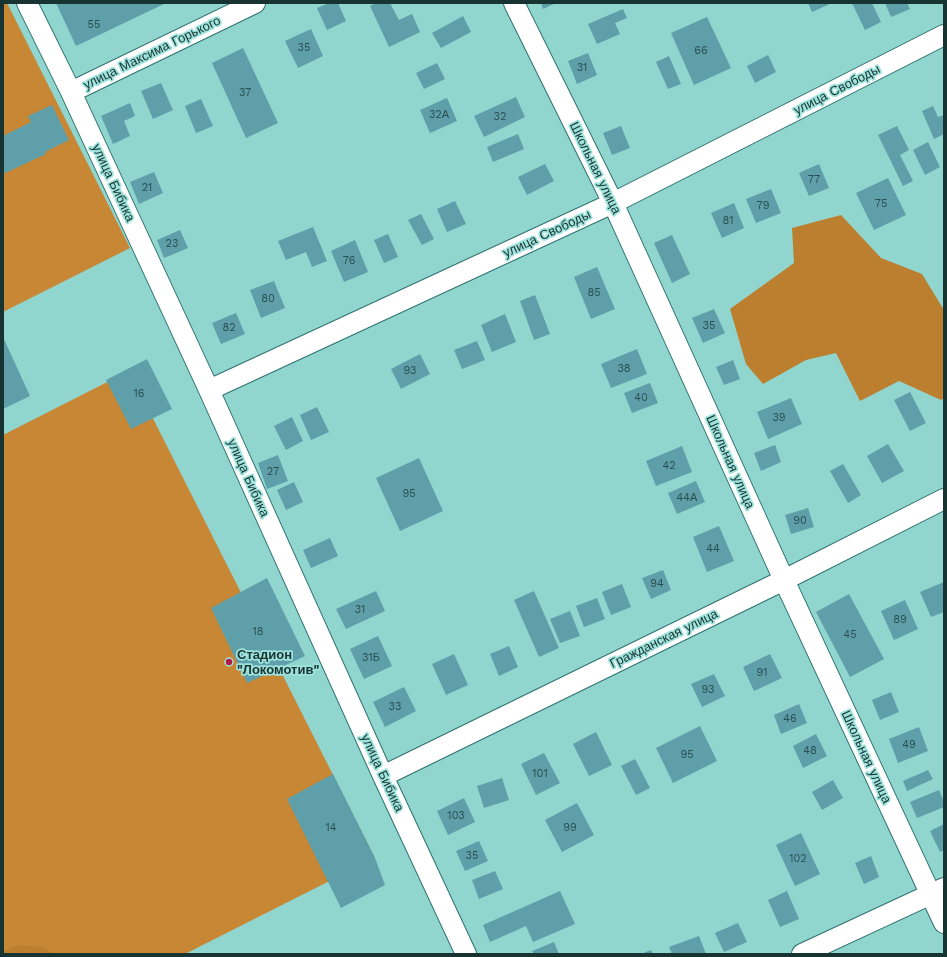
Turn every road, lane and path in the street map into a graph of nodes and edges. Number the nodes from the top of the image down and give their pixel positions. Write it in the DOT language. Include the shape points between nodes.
graph roads {
  1 [pos="27,3"];
  2 [pos="255,3"];
  3 [pos="514,3"];
  4 [pos="944,35"];
  5 [pos="72,92"];
  6 [pos="612,203"];
  7 [pos="209,390"];
  8 [pos="944,499"];
  9 [pos="784,580"];
  10 [pos="383,776"];
  11 [pos="937,892"];
  12 [pos="944,923"];
  13 [pos="466,954"];
  14 [pos="802,954"];
  1 -- 5 [label="street, улица Бибика"];
  2 -- 5 [label="street, улица Максима Горького"];
  3 -- 6 [label="street, Школьная улица"];
  4 -- 6 [label="street, улица Свободы"];
  5 -- 7 [label="street, улица Бибика"];
  6 -- 7 [label="street, улица Свободы"];
  6 -- 9 [label="street, Школьная улица"];
  7 -- 10 [label="street, улица Бибика"];
  8 -- 9 [label="street, Гражданская улица"];
  9 -- 10 [label="street, Гражданская улица"];
  9 -- 11 [label="street, Школьная улица"];
  10 -- 13 [label="street, улица Бибика"];
  11 -- 12 [label="street, Школьная улица"];
  11 -- 14 [label="street"];
}
